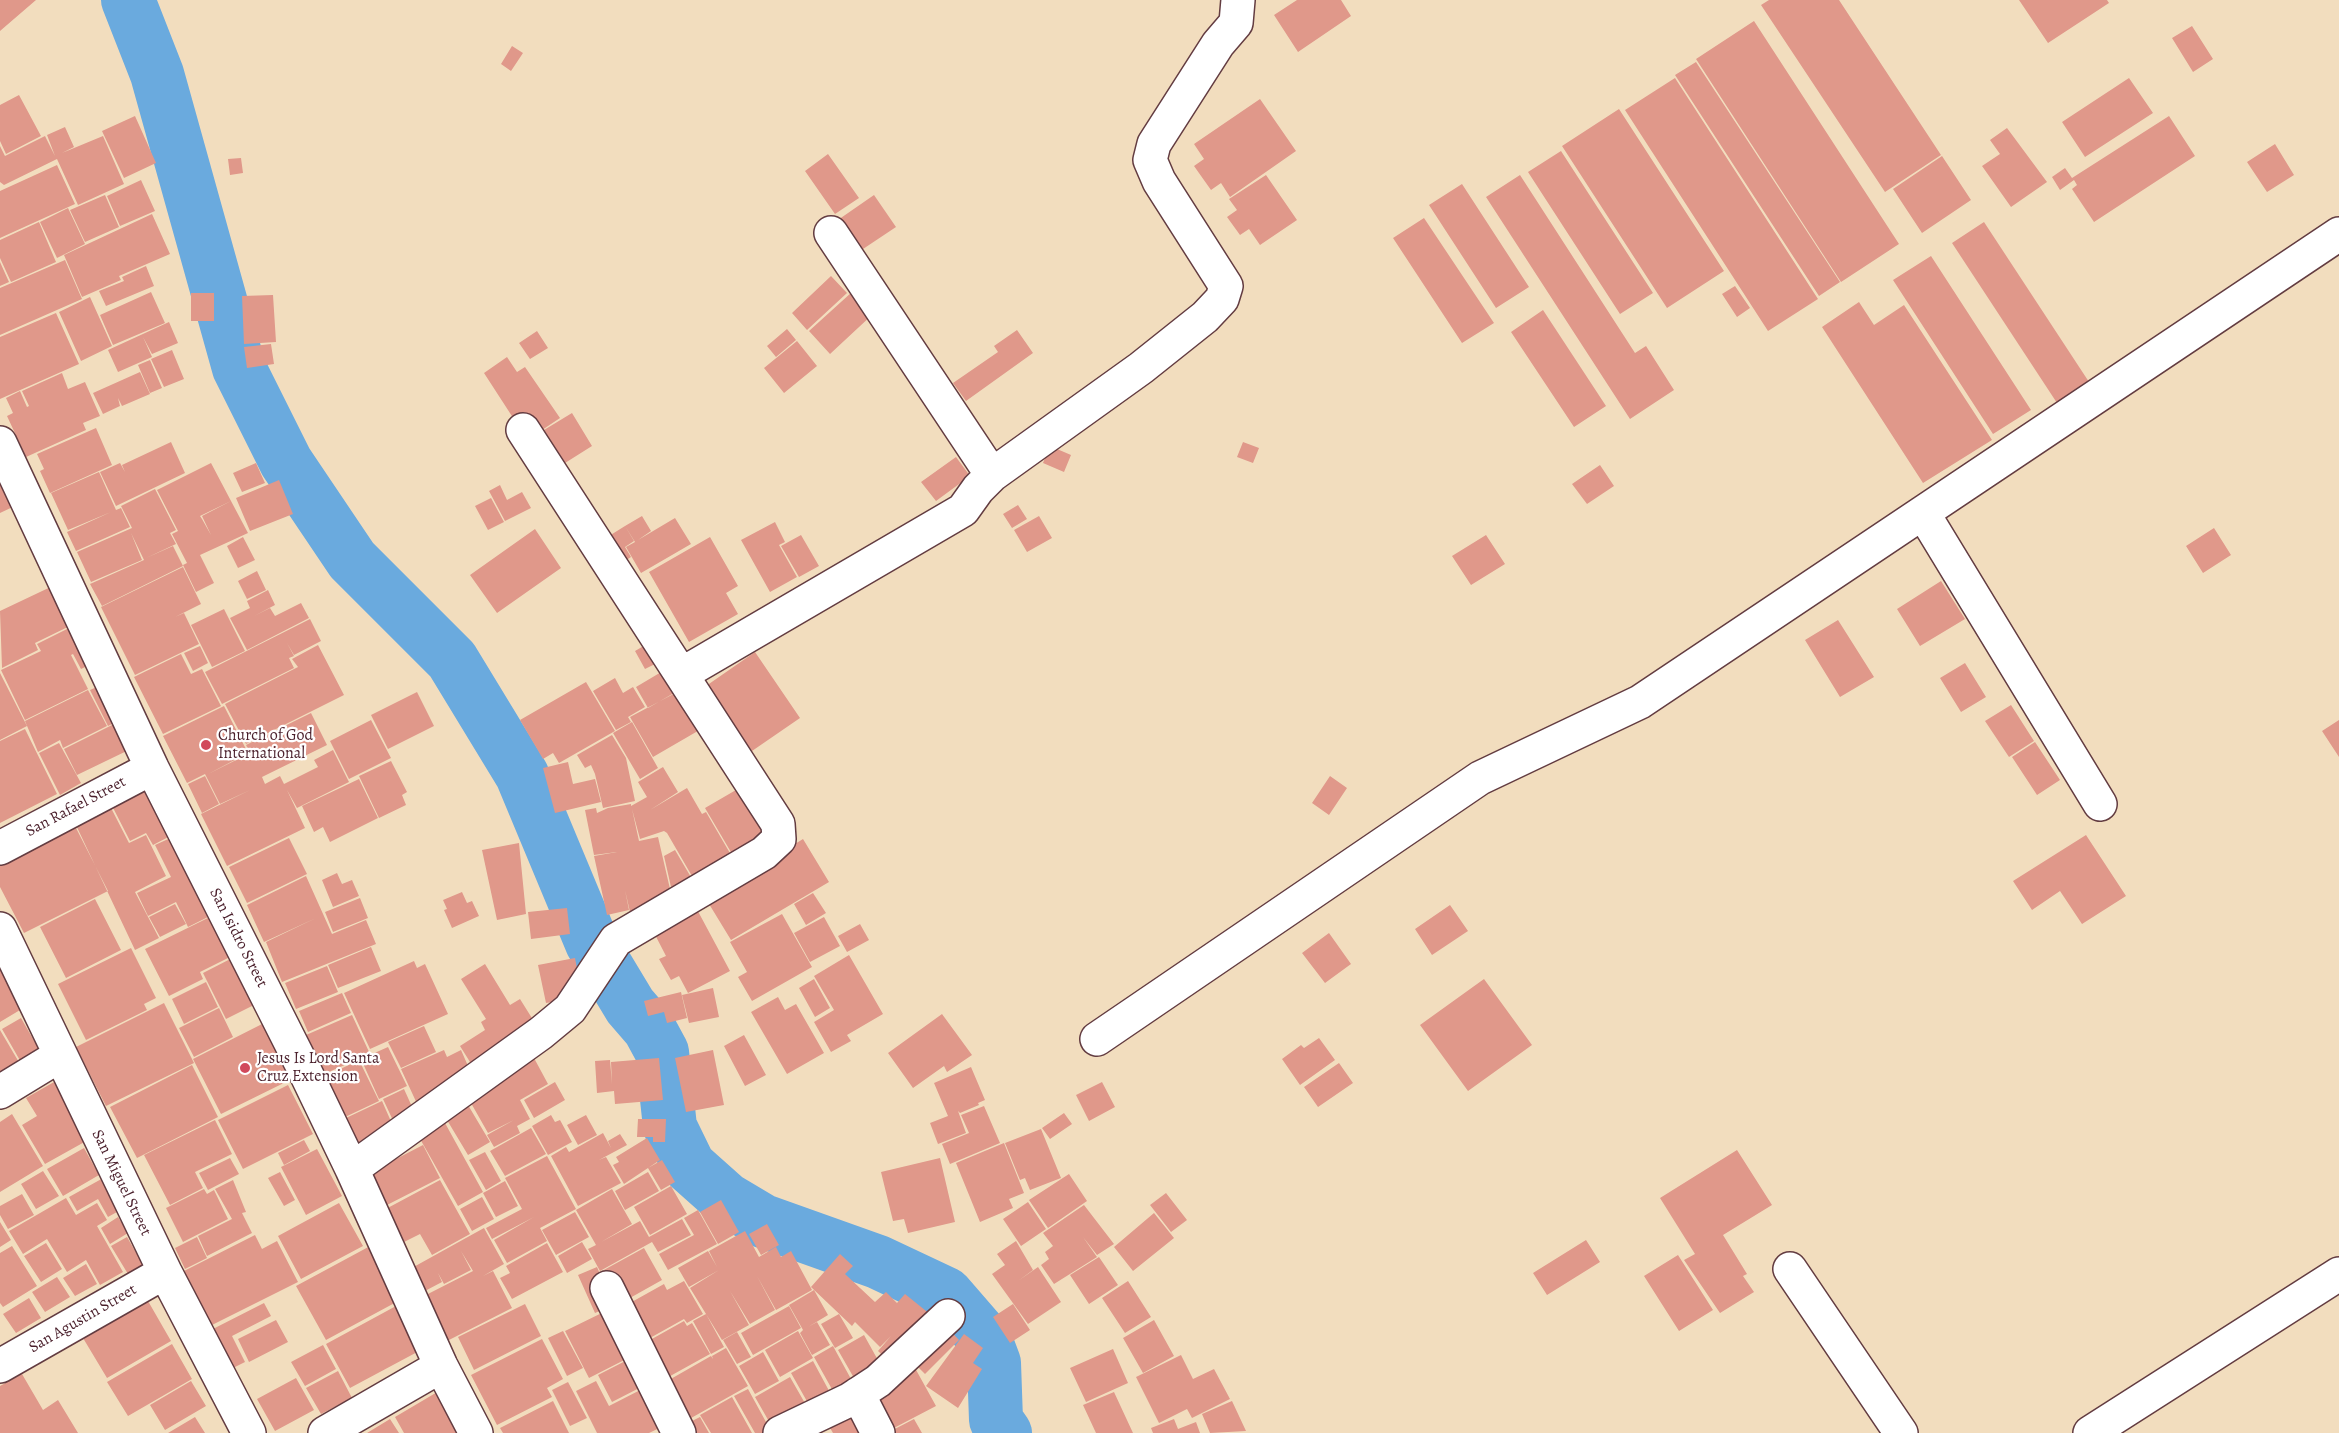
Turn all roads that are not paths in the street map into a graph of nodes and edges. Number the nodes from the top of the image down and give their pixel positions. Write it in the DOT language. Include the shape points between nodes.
graph roads {
  1 [pos="1238,0"];
  2 [pos="831,233"];
  3 [pos="2339,234"];
  4 [pos="523,430"];
  5 [pos="0,442"];
  6 [pos="992,475"];
  7 [pos="1923,513"];
  8 [pos="682,674"];
  9 [pos="152,768"];
  10 [pos="2100,804"];
  11 [pos="0,848"];
  12 [pos="0,929"];
  13 [pos="1096,1039"];
  14 [pos="59,1056"];
  15 [pos="0,1092"];
  16 [pos="352,1169"];
  17 [pos="1790,1269"];
  18 [pos="165,1272"];
  19 [pos="2339,1274"];
  20 [pos="607,1288"];
  21 [pos="948,1316"];
  22 [pos="0,1366"];
  23 [pos="441,1366"];
  24 [pos="858,1394"];
  25 [pos="249,1433"];
  26 [pos="325,1433"];
  27 [pos="476,1433"];
  28 [pos="679,1433"];
  29 [pos="780,1433"];
  30 [pos="878,1433"];
  31 [pos="1901,1433"];
  32 [pos="2090,1433"];
  1 -- 6 [label="street" via="1236,23 1218,44 1158,138 1150,160 1159,181 1226,286 1222,299 1141,368"];
  2 -- 6 [label="street"];
  3 -- 7 [label="street"];
  4 -- 8 [label="street"];
  5 -- 9 [label="street, San Isidro Street"];
  6 -- 8 [label="street" via="963,510"];
  7 -- 10 [label="street"];
  7 -- 13 [label="street" via="1640,702 1480,778"];
  8 -- 16 [label="street" via="778,824 779,839 764,853 616,940 570,1009"];
  9 -- 11 [label="street, San Rafael Street"];
  9 -- 16 [label="street, San Isidro Street"];
  12 -- 14 [label="street, San Miguel Street"];
  14 -- 15 [label="street"];
  14 -- 18 [label="street, San Miguel Street"];
  16 -- 23 [label="street, San Isidro Street"];
  17 -- 31 [label="street"];
  18 -- 22 [label="street, San Agustin Street"];
  18 -- 25 [label="street, San Miguel Street"];
  19 -- 32 [label="street"];
  20 -- 28 [label="street"];
  21 -- 24 [label="street" via="897,1366"];
  23 -- 26 [label="street"];
  23 -- 27 [label="street, San Isidro Street"];
  24 -- 29 [label="street"];
  24 -- 30 [label="street"];
}
